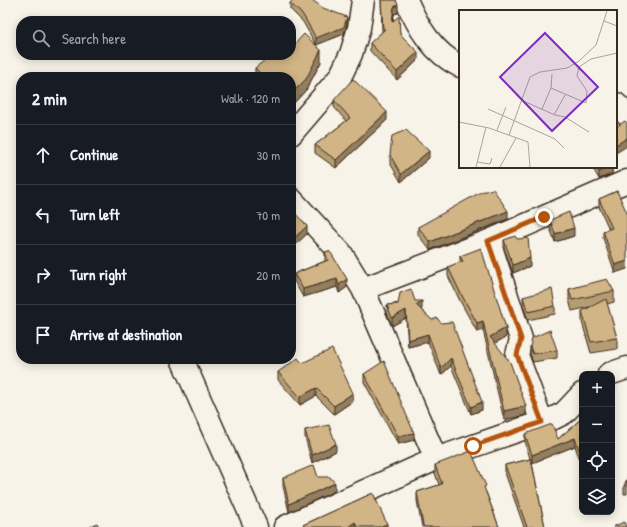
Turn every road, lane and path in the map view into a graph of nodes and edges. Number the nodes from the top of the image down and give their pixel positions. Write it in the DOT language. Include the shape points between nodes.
graph roads {
  1 [pos="364,0"];
  2 [pos="406,0"];
  3 [pos="459,66"];
  4 [pos="617,105"];
  5 [pos="627,115"];
  6 [pos="296,128"];
  7 [pos="627,181"];
  8 [pos="296,204"];
  9 [pos="488,241"];
  10 [pos="363,289"];
  11 [pos="184,364"];
  12 [pos="627,368"];
  13 [pos="615,372"];
  14 [pos="579,397"];
  15 [pos="542,422"];
  16 [pos="436,459"];
  17 [pos="256,527"];
  18 [pos="284,527"];
  1 -- 6 [label="street" via="351,54 340,77"];
  2 -- 3 [label="street" via="428,39 446,59"];
  4 -- 5 [label="street"];
  7 -- 9 [label="street"];
  8 -- 10 [label="street" via="341,253"];
  9 -- 10 [label="street"];
  9 -- 15 [label="street" via="521,339 517,355"];
  10 -- 16 [label="street"];
  11 -- 17 [label="street"];
  12 -- 13 [label="street"];
  14 -- 15 [label="street" via="564,413"];
  15 -- 16 [label="street"];
  16 -- 18 [label="street"];
}
